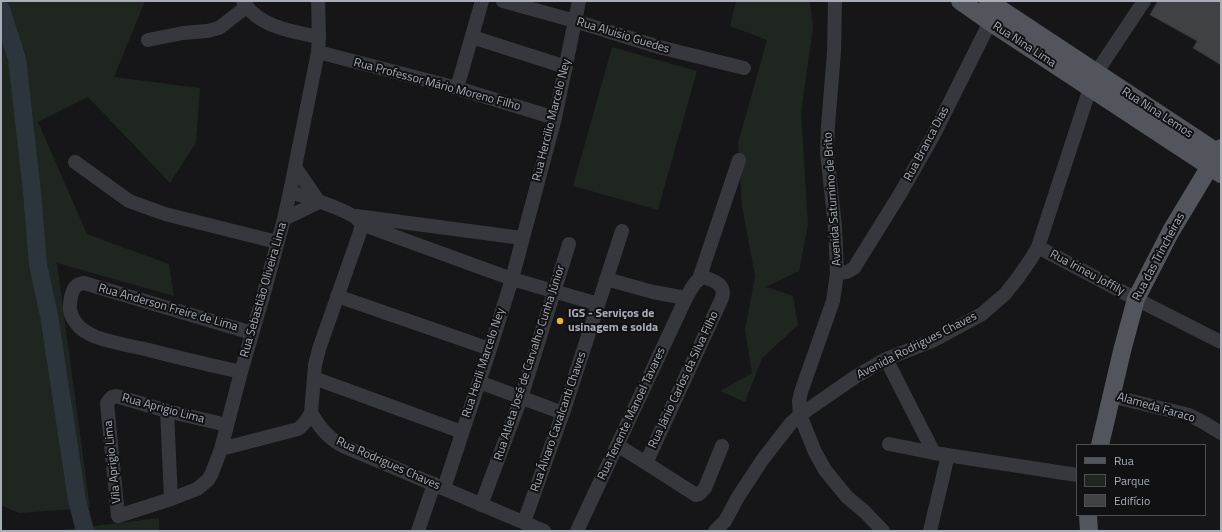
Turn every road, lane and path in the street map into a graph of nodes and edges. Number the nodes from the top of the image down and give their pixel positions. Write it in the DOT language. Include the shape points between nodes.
graph roads {
  1 [pos="318,1"];
  2 [pos="482,1"];
  3 [pos="503,1"];
  4 [pos="579,1"];
  5 [pos="836,1"];
  6 [pos="960,1"];
  7 [pos="1144,1"];
  8 [pos="244,4"];
  9 [pos="994,8"];
  10 [pos="575,21"];
  11 [pos="319,37"];
  12 [pos="472,37"];
  13 [pos="148,40"];
  14 [pos="318,52"];
  15 [pos="566,67"];
  16 [pos="744,68"];
  17 [pos="1093,80"];
  18 [pos="456,88"];
  19 [pos="555,118"];
  20 [pos="1218,159"];
  21 [pos="739,160"];
  22 [pos="75,162"];
  23 [pos="295,167"];
  24 [pos="290,192"];
  25 [pos="319,202"];
  26 [pos="284,219"];
  27 [pos="357,220"];
  28 [pos="622,231"];
  29 [pos="522,238"];
  30 [pos="277,242"];
  31 [pos="569,244"];
  32 [pos="1038,247"];
  33 [pos="837,273"];
  34 [pos="512,279"];
  35 [pos="606,279"];
  36 [pos="699,279"];
  37 [pos="555,292"];
  38 [pos="337,296"];
  39 [pos="686,298"];
  40 [pos="1136,298"];
  41 [pos="598,304"];
  42 [pos="252,333"];
  43 [pos="1221,342"];
  44 [pos="490,348"];
  45 [pos="886,359"];
  46 [pos="241,372"];
  47 [pos="314,378"];
  48 [pos="479,382"];
  49 [pos="1111,396"];
  50 [pos="521,398"];
  51 [pos="108,409"];
  52 [pos="167,411"];
  53 [pos="563,413"];
  54 [pos="310,414"];
  55 [pos="800,415"];
  56 [pos="227,425"];
  57 [pos="462,432"];
  58 [pos="1221,433"];
  59 [pos="889,444"];
  60 [pos="1100,444"];
  61 [pos="617,445"];
  62 [pos="722,446"];
  63 [pos="221,449"];
  64 [pos="941,454"];
  65 [pos="646,462"];
  66 [pos="1076,475"];
  67 [pos="439,486"];
  68 [pos="171,499"];
  69 [pos="481,504"];
  70 [pos="118,516"];
  71 [pos="1088,516"];
  72 [pos="524,522"];
  73 [pos="539,530"];
  74 [pos="418,531"];
  75 [pos="577,531"];
  76 [pos="715,531"];
  77 [pos="883,531"];
  78 [pos="930,531"];
  79 [pos="1089,531"];
  1 -- 11 [label="street, Rua Sebastião Oliveira Lima"];
  2 -- 12 [label="street"];
  3 -- 10 [label="street, Rua Aluisio Guedes"];
  4 -- 10 [label="street, Rua Hercilio Marcelo Ney"];
  5 -- 33 [label="street, Avenida Saturnino de Brito" via="828,152"];
  6 -- 9 [label="main road, Rua Nina Lima"];
  7 -- 17 [label="street, Avenida Rodrigues Chaves"];
  8 -- 11 [label="street" via="269,23"];
  8 -- 13 [label="street" via="219,28"];
  9 -- 17 [label="main road, Rua Nina Lima"];
  9 -- 33 [label="street, Rua Branca Dias" via="933,136 896,200 854,268"];
  10 -- 15 [label="street, Rua Hercilio Marcelo Ney"];
  10 -- 16 [label="street, Rua Aluisio Guedes" via="659,47"];
  11 -- 14 [label="street, Rua Sebastião Oliveira Lima"];
  12 -- 15 [label="street"];
  12 -- 18 [label="street"];
  14 -- 18 [label="street, Rua Professor Mário Moreno Filho"];
  14 -- 23 [label="street, Rua Sebastião Oliveira Lima"];
  15 -- 19 [label="street, Rua Hercilio Marcelo Ney"];
  17 -- 20 [label="main road, Rua Nina Lemos"];
  17 -- 32 [label="street, Avenida Rodrigues Chaves"];
  18 -- 19 [label="street, Rua Professor Mário Moreno Filho"];
  19 -- 29 [label="street, Rua Hercilio Marcelo Ney"];
  20 -- 40 [label="main road, Rua das Trincheiras" via="1171,231"];
  21 -- 36 [label="street"];
  22 -- 30 [label="street" via="129,201 166,214"];
  23 -- 24 [label="street, Rua Sebastião Oliveira Lima"];
  23 -- 25 [label="street"];
  24 -- 25 [label="street"];
  24 -- 26 [label="street, Rua Sebastião Oliveira Lima"];
  25 -- 26 [label="street"];
  25 -- 27 [label="street"];
  26 -- 30 [label="street, Rua Sebastião Oliveira Lima"];
  27 -- 29 [label="street"];
  27 -- 34 [label="street"];
  27 -- 38 [label="street" via="360,232"];
  28 -- 35 [label="street, Rua Álvaro Cavalcanti Chaves"];
  29 -- 34 [label="street, Rua Herili Marcelo Ney"];
  30 -- 42 [label="street, Rua Sebastião Oliveira Lima"];
  31 -- 37 [label="street, Rua Atleta José de Carvalho Cunha Júnior"];
  32 -- 40 [label="street, Rua Irineu Joffily"];
  32 -- 45 [label="street, Avenida Rodrigues Chaves" via="1005,294 982,314 932,341"];
  33 -- 55 [label="street, Avenida Saturnino de Brito" via="834,301 801,392"];
  34 -- 37 [label="street"];
  34 -- 44 [label="street, Rua Herili Marcelo Ney"];
  35 -- 39 [label="street" via="652,292"];
  35 -- 41 [label="street, Rua Álvaro Cavalcanti Chaves"];
  36 -- 39 [label="street, Rua Tenente Manoel Tavares"];
  36 -- 65 [label="street, Rua Jânio Carlos da Silva Filho" via="704,277 721,286 724,292"];
  37 -- 41 [label="street"];
  37 -- 50 [label="street, Rua Atleta José de Carvalho Cunha Júnior"];
  38 -- 44 [label="street"];
  38 -- 47 [label="street" via="319,349"];
  39 -- 61 [label="street, Rua Tenente Manoel Tavares"];
  40 -- 43 [label="street, Rua Irineu Joffily"];
  40 -- 49 [label="main road, Rua das Trincheiras"];
  41 -- 53 [label="street, Rua Álvaro Cavalcanti Chaves"];
  42 -- 46 [label="street, Rua Sebastião Oliveira Lima"];
  42 -- 46 [label="street, Rua Anderson Freire de Lima" via="84,283 78,283 72,292 69,309 76,323 95,336"];
  44 -- 48 [label="street, Rua Herili Marcelo Ney"];
  45 -- 55 [label="street, Avenida Rodrigues Chaves"];
  45 -- 64 [label="street"];
  46 -- 56 [label="street, Rua Sebastião Oliveira Lima"];
  47 -- 54 [label="street"];
  47 -- 57 [label="street"];
  48 -- 50 [label="street"];
  48 -- 57 [label="street, Rua Herili Marcelo Ney"];
  49 -- 58 [label="street, Alameda Faraco" via="1189,415"];
  49 -- 60 [label="main road, Rua das Trincheiras"];
  50 -- 53 [label="street"];
  50 -- 69 [label="street, Rua Atleta José de Carvalho Cunha Júnior"];
  51 -- 52 [label="street, Rua Aprigio Lima" via="109,399 116,396"];
  51 -- 70 [label="street, Vila Aprigio Lima"];
  52 -- 56 [label="street, Rua Aprigio Lima"];
  52 -- 68 [label="street"];
  53 -- 72 [label="street, Rua Álvaro Cavalcanti Chaves"];
  54 -- 63 [label="street" via="304,426 298,429"];
  54 -- 67 [label="street, Rua Rodrigues Chaves" via="321,430 334,441"];
  55 -- 76 [label="street, Avenida Rodrigues Chaves" via="767,453 725,521"];
  55 -- 77 [label="street, Avenida Saturnino de Brito" via="825,470 847,497"];
  56 -- 63 [label="street, Rua Sebastião Oliveira Lima"];
  57 -- 67 [label="street, Rua Herili Marcelo Ney"];
  59 -- 64 [label="street"];
  61 -- 65 [label="street"];
  61 -- 75 [label="street, Rua Tenente Manoel Tavares"];
  62 -- 65 [label="street" via="705,488 696,495"];
  63 -- 68 [label="street, Rua Sebastião Oliveira Lima" via="208,480 197,489"];
  64 -- 66 [label="street"];
  64 -- 78 [label="street"];
  67 -- 69 [label="street, Rua Rodrigues Chaves"];
  67 -- 74 [label="street, Rua Herili Marcelo Ney"];
  68 -- 70 [label="street, Rua Sebastião Oliveira Lima"];
  69 -- 72 [label="street, Rua Rodrigues Chaves"];
  71 -- 79 [label="main road"];
  72 -- 73 [label="street, Rua Rodrigues Chaves"];
}
